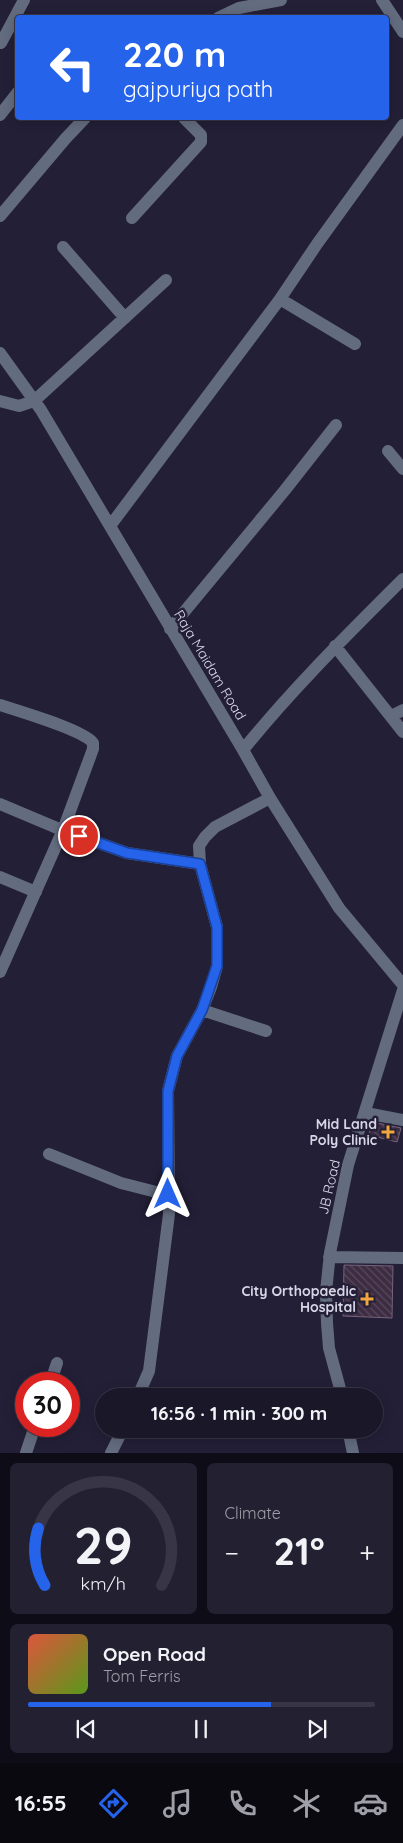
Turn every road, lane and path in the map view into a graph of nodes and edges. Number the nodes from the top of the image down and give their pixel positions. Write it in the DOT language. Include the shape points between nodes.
graph roads {
  1 [pos="24,0"];
  2 [pos="281,0"];
  3 [pos="382,0"];
  4 [pos="16,15"];
  5 [pos="224,15"];
  6 [pos="15,17"];
  7 [pos="403,32"];
  8 [pos="1,43"];
  9 [pos="15,96"];
  10 [pos="0,115"];
  11 [pos="83,120"];
  12 [pos="186,120"];
  13 [pos="403,125"];
  14 [pos="0,216"];
  15 [pos="132,218"];
  16 [pos="63,247"];
  17 [pos="166,280"];
  18 [pos="280,298"];
  19 [pos="125,318"];
  20 [pos="355,344"];
  21 [pos="0,353"];
  22 [pos="0,401"];
  23 [pos="34,401"];
  24 [pos="336,425"];
  25 [pos="388,451"];
  26 [pos="403,469"];
  27 [pos="110,526"];
  28 [pos="403,579"];
  29 [pos="170,629"];
  30 [pos="336,646"];
  31 [pos="0,704"];
  32 [pos="397,713"];
  33 [pos="403,732"];
  34 [pos="243,750"];
  35 [pos="270,798"];
  36 [pos="0,804"];
  37 [pos="63,830"];
  38 [pos="200,864"];
  39 [pos="0,877"];
  40 [pos="36,892"];
  41 [pos="1,967"];
  42 [pos="403,985"];
  43 [pos="403,990"];
  44 [pos="202,1010"];
  45 [pos="266,1032"];
  46 [pos="366,1113"];
  47 [pos="403,1120"];
  48 [pos="49,1154"];
  49 [pos="168,1194"];
  50 [pos="329,1257"];
  51 [pos="403,1258"];
  52 [pos="57,1363"];
  53 [pos="54,1372"];
  54 [pos="142,1388"];
  55 [pos="340,1388"];
  56 [pos="31,1437"];
  57 [pos="118,1438"];
  58 [pos="350,1438"];
  59 [pos="26,1453"];
  60 [pos="110,1453"];
  61 [pos="353,1453"];
  1 -- 4 [label="street"];
  2 -- 5 [label="street" via="239,8"];
  3 -- 7 [label="street"];
  6 -- 8 [label="street"];
  9 -- 10 [label="street"];
  11 -- 14 [label="street"];
  12 -- 15 [label="street" via="201,135 201,142"];
  13 -- 18 [label="street"];
  16 -- 19 [label="street"];
  17 -- 19 [label="street"];
  18 -- 20 [label="street"];
  18 -- 27 [label="street"];
  19 -- 23 [label="street"];
  21 -- 23 [label="street, Raja Maidam Road"];
  22 -- 23 [label="street" via="19,406"];
  23 -- 27 [label="street, Raja Maidam Road"];
  24 -- 29 [label="street"];
  25 -- 26 [label="street"];
  27 -- 29 [label="street, Raja Maidam Road"];
  28 -- 30 [label="street"];
  29 -- 34 [label="street, Raja Maidam Road"];
  30 -- 32 [label="street"];
  30 -- 34 [label="street"];
  31 -- 37 [label="street" via="54,723 93,743"];
  32 -- 33 [label="street"];
  34 -- 35 [label="street, Raja Maidam Road"];
  35 -- 38 [label="street" via="215,827 199,846"];
  35 -- 42 [label="street, Raja Maidam Road" via="339,908"];
  36 -- 37 [label="street"];
  37 -- 38 [label="street" via="127,853"];
  37 -- 40 [label="street"];
  38 -- 44 [label="street" via="213,911 218,946 217,966"];
  39 -- 40 [label="street"];
  40 -- 41 [label="street"];
  43 -- 46 [label="street, JB Road"];
  44 -- 45 [label="street"];
  44 -- 49 [label="street" via="177,1056 168,1091"];
  46 -- 47 [label="street"];
  46 -- 50 [label="street, JB Road" via="348,1164"];
  48 -- 49 [label="street" via="121,1183"];
  49 -- 54 [label="street" via="169,1214 149,1371"];
  50 -- 51 [label="street"];
  50 -- 55 [label="street, JB Road" via="326,1292 329,1348"];
  52 -- 53 [label="street"];
  56 -- 59 [label="street"];
  57 -- 60 [label="street"];
  58 -- 61 [label="street"];
}
